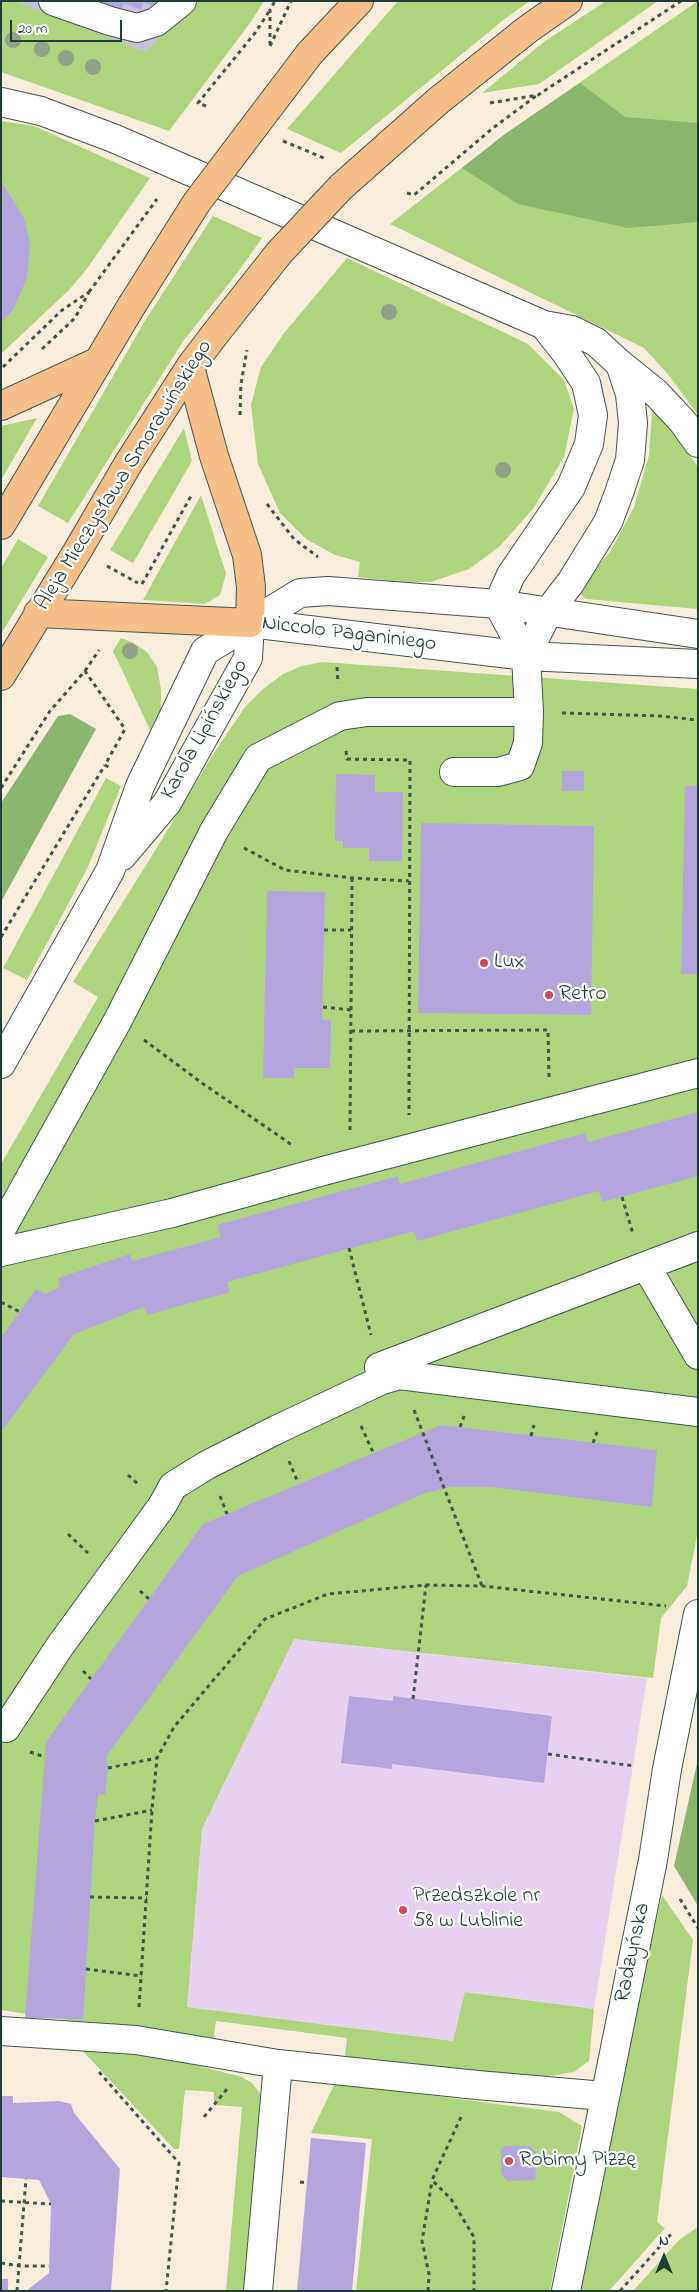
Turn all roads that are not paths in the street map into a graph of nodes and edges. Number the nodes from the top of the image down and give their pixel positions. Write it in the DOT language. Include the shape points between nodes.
graph roads {
  1 [pos="53,1"];
  2 [pos="182,1"];
  3 [pos="359,1"];
  4 [pos="568,1"];
  5 [pos="1,102"];
  6 [pos="544,325"];
  7 [pos="97,362"];
  8 [pos="620,364"];
  9 [pos="190,366"];
  10 [pos="1,406"];
  11 [pos="698,443"];
  12 [pos="1,525"];
  13 [pos="498,604"];
  14 [pos="548,612"];
  15 [pos="38,613"];
  16 [pos="250,623"];
  17 [pos="698,634"];
  18 [pos="526,656"];
  19 [pos="698,664"];
  20 [pos="1,676"];
  21 [pos="529,712"];
  22 [pos="454,772"];
  23 [pos="110,871"];
  24 [pos="1,1064"];
  25 [pos="698,1073"];
  26 [pos="1,1230"];
  27 [pos="698,1246"];
  28 [pos="1,1252"];
  29 [pos="646,1266"];
  30 [pos="698,1355"];
  31 [pos="387,1374"];
  32 [pos="698,1412"];
  33 [pos="698,1614"];
  34 [pos="3,1729"];
  35 [pos="1,2031"];
  36 [pos="278,2064"];
  37 [pos="604,2096"];
  38 [pos="258,2291"];
  39 [pos="566,2291"];
  1 -- 2 [label="street" via="137,28 156,22"];
  3 -- 7 [label="main road, bridge" via="310,53 198,202"];
  4 -- 9 [label="main road, Aleja Mieczysława Smorawińskiego, bridge" via="438,101 342,187 279,253"];
  5 -- 6 [label="street" via="41,111 114,138"];
  6 -- 8 [label="street" via="572,330 596,342"];
  6 -- 13 [label="street" via="586,383 593,415 589,444 571,487 511,576"];
  7 -- 10 [label="main road"];
  7 -- 12 [label="main road"];
  8 -- 11 [label="street" via="656,393"];
  8 -- 14 [label="street" via="630,394 633,423 630,460 608,522"];
  9 -- 15 [label="main road, Aleja Mieczysława Smorawińskiego"];
  9 -- 16 [label="main road" via="214,456 247,555 251,587"];
  13 -- 14 [label="street, Niccolo Paganiniego"];
  13 -- 16 [label="street, Niccolo Paganiniego" via="328,591 300,593"];
  13 -- 18 [label="street"];
  14 -- 17 [label="street, Niccolo Paganiniego"];
  14 -- 18 [label="street"];
  15 -- 16 [label="main road"];
  15 -- 20 [label="main road, Aleja Mieczysława Smorawińskiego"];
  16 -- 18 [label="street, Niccolo Paganiniego"];
  16 -- 23 [label="street, Karola Lipińskiego" via="248,658 167,802"];
  16 -- 23 [label="street, Karola Lipińskiego" via="204,650 140,786"];
  18 -- 19 [label="street, Niccolo Paganiniego"];
  18 -- 21 [label="street"];
  21 -- 22 [label="street" via="528,743 520,766 498,772"];
  21 -- 26 [label="street" via="367,712 340,716 258,758 214,831 118,1020"];
  23 -- 24 [label="street, Karola Lipińskiego"];
  25 -- 28 [label="street" via="172,1213"];
  27 -- 29 [label="street"];
  29 -- 30 [label="street"];
  29 -- 31 [label="street"];
  31 -- 32 [label="street"];
  31 -- 34 [label="street" via="207,1465 173,1486"];
  33 -- 37 [label="street, Radzyńska" via="653,1860"];
  35 -- 36 [label="street" via="136,2040"];
  36 -- 37 [label="street"];
  36 -- 38 [label="street"];
  37 -- 39 [label="street, Radzyńska"];
}
